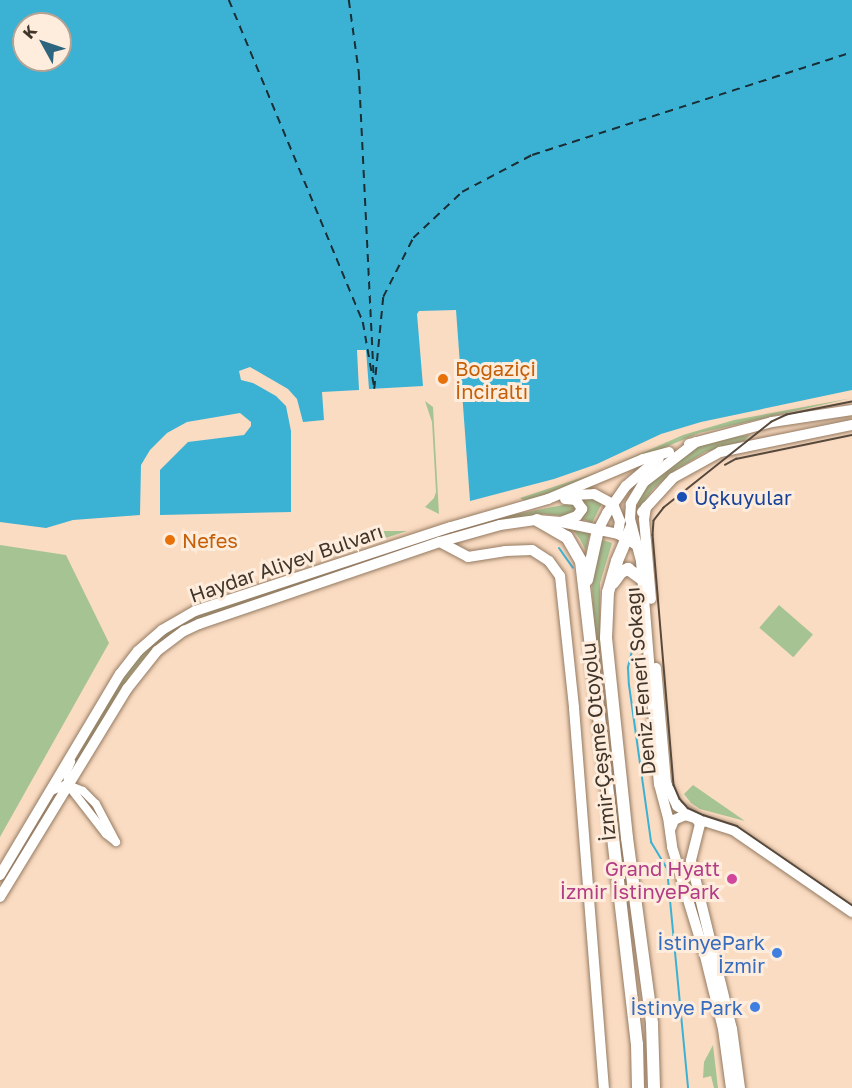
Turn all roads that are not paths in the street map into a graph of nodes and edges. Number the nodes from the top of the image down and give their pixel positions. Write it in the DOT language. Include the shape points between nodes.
graph roads {
  1 [pos="852,410"];
  2 [pos="852,425"];
  3 [pos="696,442"];
  4 [pos="669,452"];
  5 [pos="548,499"];
  6 [pos="613,504"];
  7 [pos="646,507"];
  8 [pos="537,520"];
  9 [pos="561,522"];
  10 [pos="598,530"];
  11 [pos="474,532"];
  12 [pos="628,536"];
  13 [pos="440,542"];
  14 [pos="479,555"];
  15 [pos="646,577"];
  16 [pos="608,592"];
  17 [pos="585,593"];
  18 [pos="94,717"];
  19 [pos="68,785"];
  20 [pos="49,792"];
  21 [pos="695,817"];
  22 [pos="669,836"];
  23 [pos="695,841"];
  24 [pos="7,870"];
  25 [pos="0,897"];
  26 [pos="852,912"];
  27 [pos="654,1053"];
  28 [pos="604,1088"];
  29 [pos="638,1088"];
  30 [pos="654,1088"];
  31 [pos="659,1088"];
  32 [pos="730,1088"];
  33 [pos="740,1088"];
  1 -- 3 [label="main road" via="772,422"];
  2 -- 7 [label="main road" via="720,452 684,469"];
  3 -- 4 [label="main road"];
  3 -- 12 [label="main road" via="644,482 629,511"];
  4 -- 5 [label="main road, Haydar Aliyev Bulvarı"];
  4 -- 6 [label="main road" via="636,475"];
  5 -- 6 [label="main road" via="584,493"];
  5 -- 9 [label="main road" via="573,499 581,505 577,516"];
  5 -- 18 [label="main road, Haydar Aliyev Bulvarı" via="195,611 162,630 138,651"];
  6 -- 10 [label="main road"];
  6 -- 12 [label="main road"];
  7 -- 12 [label="main road"];
  7 -- 15 [label="main road"];
  8 -- 9 [label="main road, Haydar Aliyev Bulvarı"];
  8 -- 11 [label="main road, Haydar Aliyev Bulvarı"];
  8 -- 17 [label="highway, İzmir-Çeşme Otoyolu" via="574,544 581,561"];
  9 -- 10 [label="main road, Haydar Aliyev Bulvarı"];
  10 -- 12 [label="main road, Haydar Aliyev Bulvarı"];
  10 -- 17 [label="highway"];
  11 -- 13 [label="main road, Haydar Aliyev Bulvarı"];
  11 -- 14 [label="main road" via="467,547"];
  12 -- 15 [label="main road"];
  12 -- 16 [label="highway, İzmir-Çeşme Otoyolu" via="607,577"];
  13 -- 14 [label="main road" via="463,556"];
  13 -- 19 [label="main road, Haydar Aliyev Bulvarı" via="199,624 170,640 144,665 127,689"];
  14 -- 28 [label="main road" via="532,550 554,566 562,585"];
  15 -- 16 [label="highway" via="624,570"];
  15 -- 21 [label="main road, Deniz Feneri Sokağı" via="666,783 677,806"];
  15 -- 22 [label="main road, Deniz Feneri Sokağı" via="656,759"];
  16 -- 27 [label="highway, İzmir-Çeşme Otoyolu" via="606,638"];
  17 -- 29 [label="highway, İzmir-Çeşme Otoyolu" via="637,1044"];
  18 -- 19 [label="street" via="67,771"];
  18 -- 20 [label="main road, Haydar Aliyev Bulvarı"];
  19 -- 19 [label="street" via="106,834 116,842 90,797"];
  19 -- 20 [label="street"];
  19 -- 24 [label="main road, Haydar Aliyev Bulvarı"];
  20 -- 24 [label="main road, Haydar Aliyev Bulvarı"];
  21 -- 22 [label="main road" via="678,817 671,824"];
  21 -- 23 [label="main road" via="700,825"];
  21 -- 26 [label="main road" via="733,830"];
  22 -- 23 [label="main road" via="679,848"];
  22 -- 32 [label="main road, Deniz Feneri Sokağı" via="723,1029"];
  23 -- 33 [label="main road" via="691,861 732,1029"];
  24 -- 25 [label="main road, Haydar Aliyev Bulvarı"];
  27 -- 30 [label="highway, İzmir-Çeşme Otoyolu"];
  27 -- 31 [label="highway"];
}
